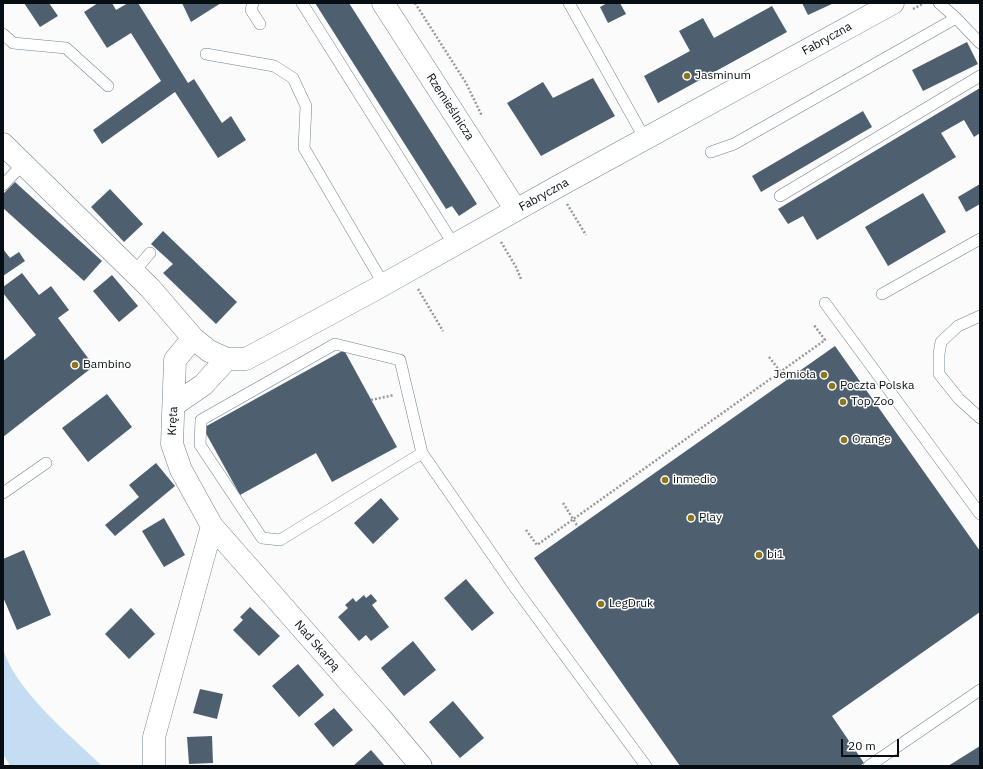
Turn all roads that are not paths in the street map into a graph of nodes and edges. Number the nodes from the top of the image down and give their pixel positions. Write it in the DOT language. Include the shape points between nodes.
graph roads {
  1 [pos="253,3"];
  2 [pos="302,3"];
  3 [pos="383,3"];
  4 [pos="569,3"];
  5 [pos="938,3"];
  6 [pos="880,6"];
  7 [pos="956,18"];
  8 [pos="260,24"];
  9 [pos="3,34"];
  10 [pos="980,43"];
  11 [pos="206,54"];
  12 [pos="980,76"];
  13 [pos="108,86"];
  14 [pos="646,139"];
  15 [pos="3,144"];
  16 [pos="711,152"];
  17 [pos="23,164"];
  18 [pos="3,185"];
  19 [pos="780,196"];
  20 [pos="516,210"];
  21 [pos="980,239"];
  22 [pos="454,245"];
  23 [pos="150,253"];
  24 [pos="134,272"];
  25 [pos="384,285"];
  26 [pos="882,294"];
  27 [pos="825,303"];
  28 [pos="980,316"];
  29 [pos="193,338"];
  30 [pos="227,359"];
  31 [pos="174,405"];
  32 [pos="980,418"];
  33 [pos="422,453"];
  34 [pos="46,463"];
  35 [pos="3,493"];
  36 [pos="980,514"];
  37 [pos="212,526"];
  38 [pos="980,690"];
  39 [pos="154,766"];
  40 [pos="421,766"];
  41 [pos="646,766"];
  42 [pos="869,766"];
  1 -- 8 [label="lane" via="251,10"];
  2 -- 22 [label="lane"];
  3 -- 20 [label="street, Rzemieślnicza"];
  4 -- 14 [label="lane"];
  5 -- 7 [label="lane"];
  6 -- 14 [label="street, Fabryczna"];
  7 -- 10 [label="lane"];
  7 -- 16 [label="lane" via="734,144"];
  9 -- 13 [label="lane" via="13,43 66,48"];
  11 -- 25 [label="lane" via="274,66 293,78 306,106 304,148"];
  12 -- 19 [label="lane"];
  14 -- 20 [label="street, Fabryczna"];
  15 -- 17 [label="street"];
  17 -- 18 [label="lane"];
  17 -- 24 [label="street"];
  20 -- 22 [label="street, Fabryczna"];
  21 -- 26 [label="lane"];
  22 -- 25 [label="street, Fabryczna"];
  23 -- 24 [label="lane"];
  24 -- 29 [label="street"];
  25 -- 30 [label="street, Fabryczna" via="246,359"];
  27 -- 36 [label="lane"];
  28 -- 32 [label="lane" via="958,326 941,342 939,354 939,374 959,399"];
  29 -- 30 [label="street, Fabryczna" via="209,351"];
  29 -- 31 [label="street, Kręta" via="175,360"];
  30 -- 31 [label="street" via="202,385"];
  31 -- 37 [label="street, Kręta" via="172,444 181,470"];
  33 -- 33 [label="lane" via="400,360 334,344 201,420 200,445 262,538 280,540"];
  33 -- 41 [label="lane" via="516,589"];
  34 -- 35 [label="lane"];
  37 -- 39 [label="street" via="154,737"];
  37 -- 40 [label="street, Nad Skarpą"];
  38 -- 42 [label="lane"];
}
